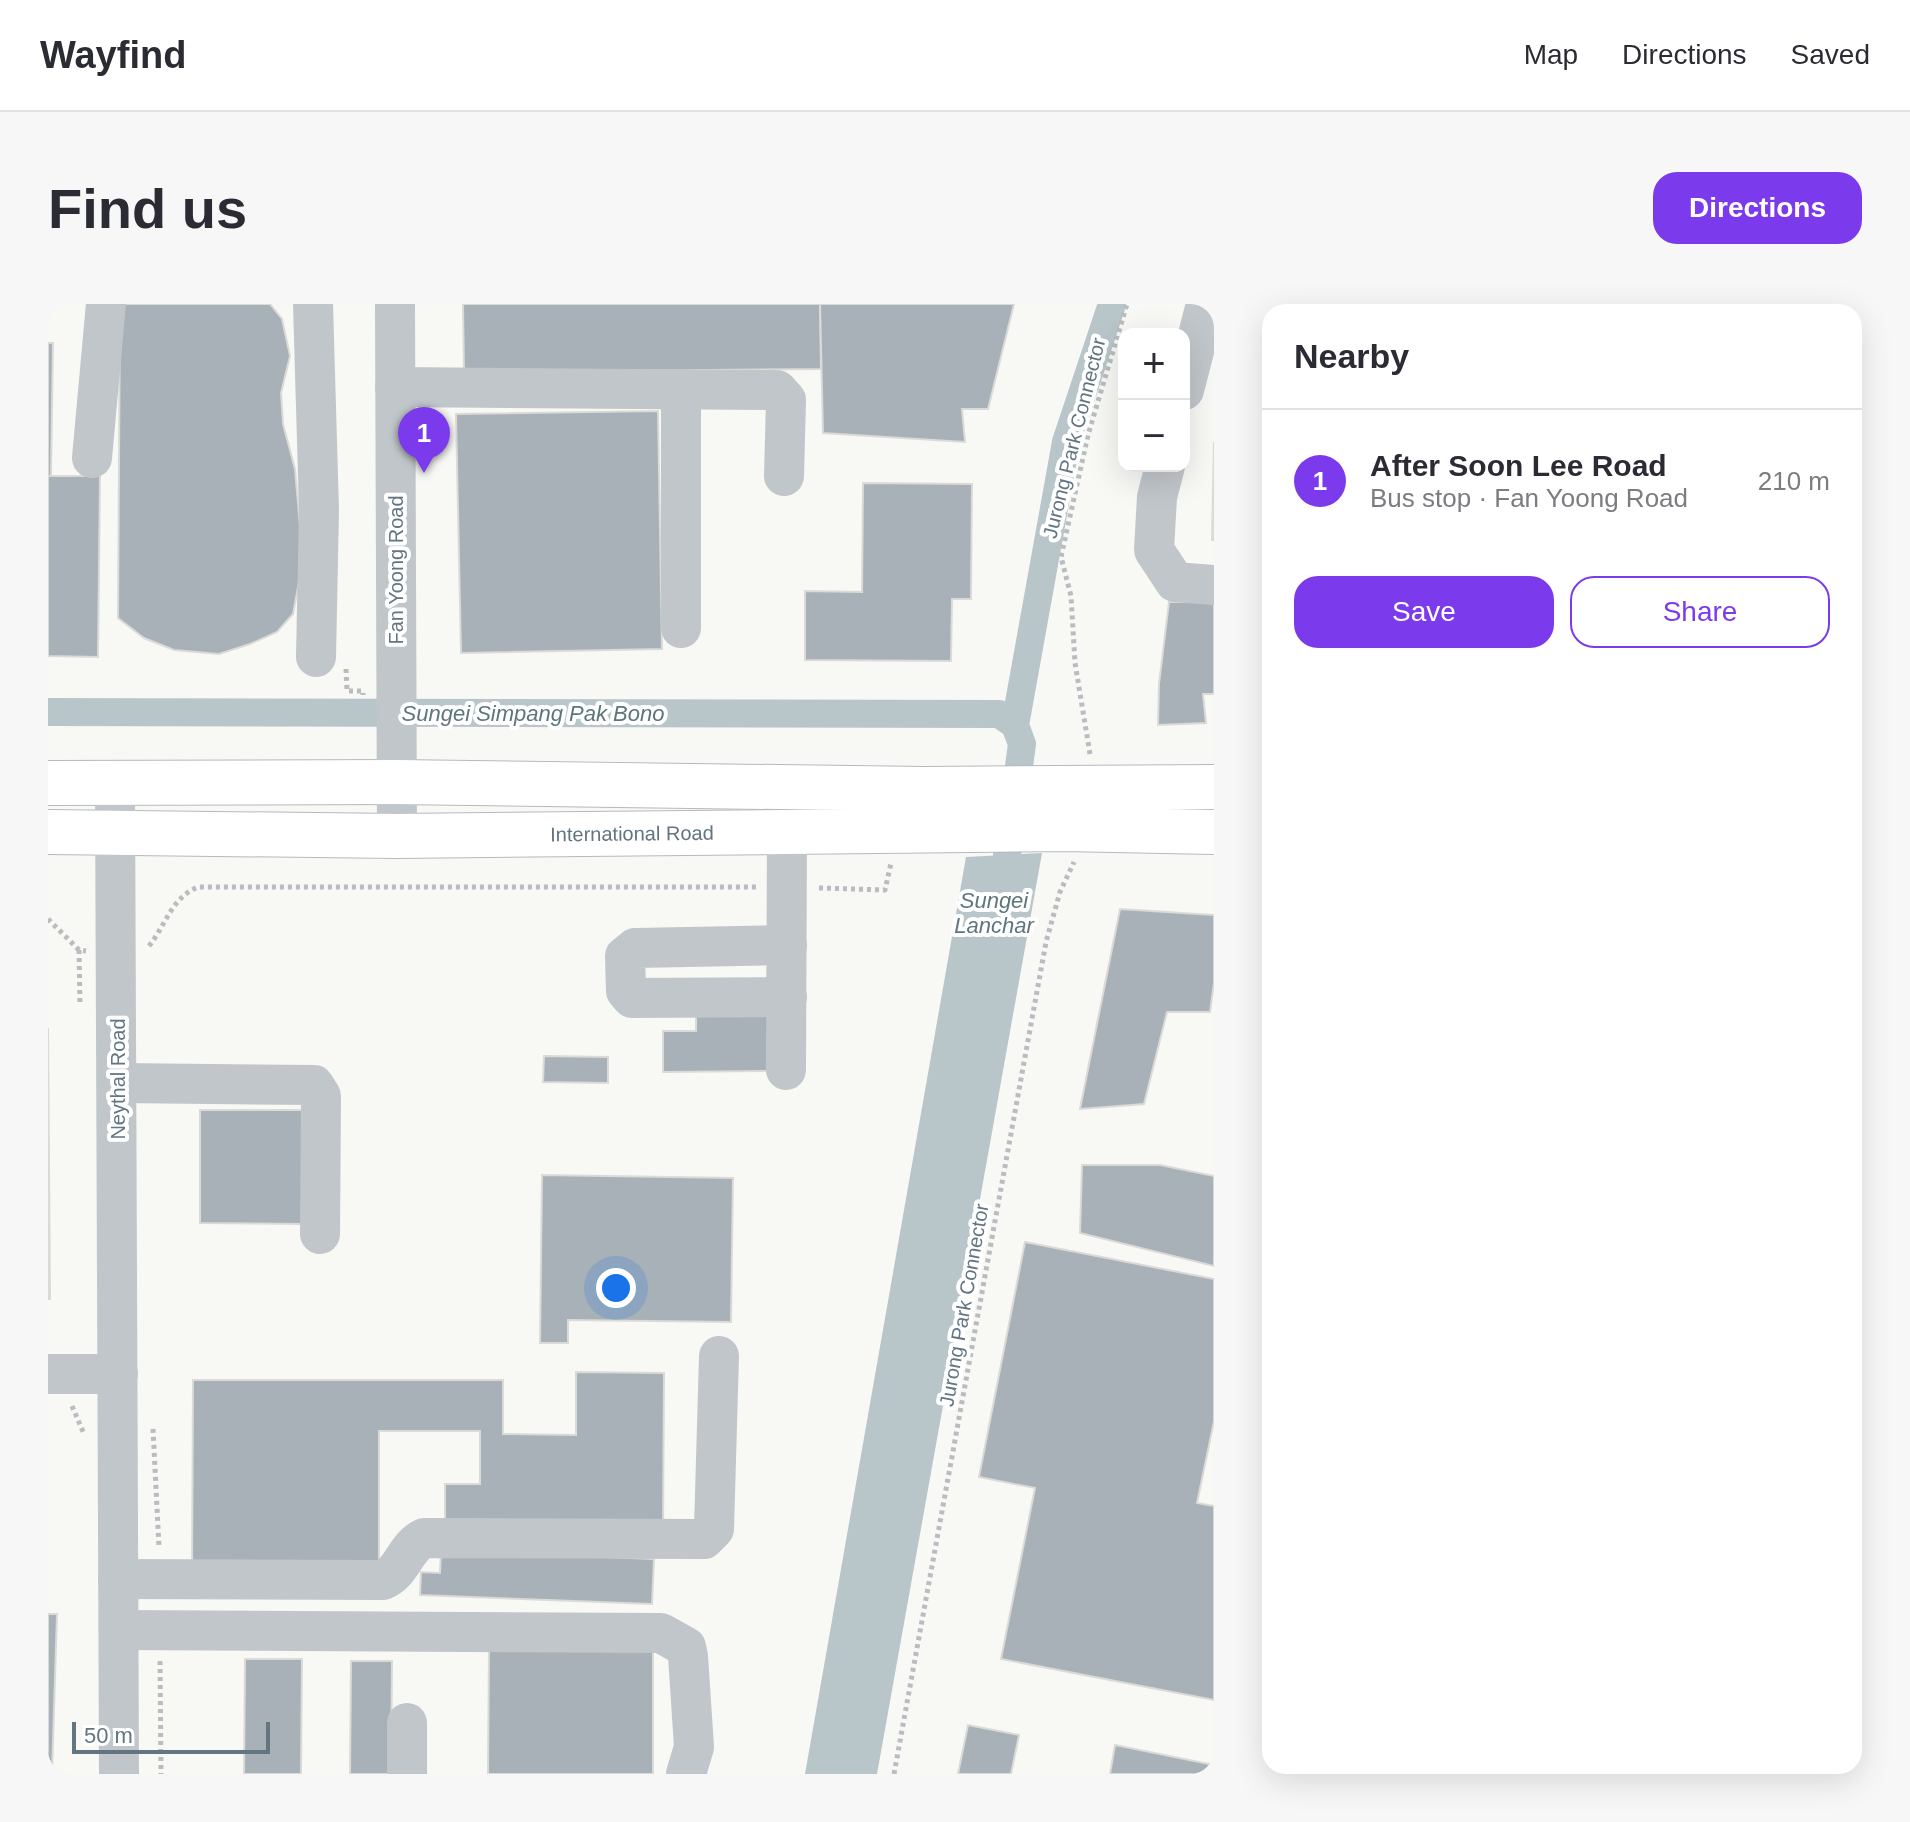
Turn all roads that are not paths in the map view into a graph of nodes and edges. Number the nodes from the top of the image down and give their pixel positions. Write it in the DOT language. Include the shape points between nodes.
graph roads {
  1 [pos="106,304"];
  2 [pos="313,304"];
  3 [pos="395,304"];
  4 [pos="1206,304"];
  5 [pos="1190,367"];
  6 [pos="395,387"];
  7 [pos="681,389"];
  8 [pos="92,458"];
  9 [pos="1163,472"];
  10 [pos="784,476"];
  11 [pos="1214,585"];
  12 [pos="681,628"];
  13 [pos="316,657"];
  14 [pos="396,765"];
  15 [pos="48,783"];
  16 [pos="115,783"];
  17 [pos="1214,787"];
  18 [pos="1074,808"];
  19 [pos="48,832"];
  20 [pos="117,832"];
  21 [pos="787,832"];
  22 [pos="1214,832"];
  23 [pos="397,836"];
  24 [pos="787,945"];
  25 [pos="787,997"];
  26 [pos="786,1070"];
  27 [pos="118,1083"];
  28 [pos="320,1234"];
  29 [pos="719,1356"];
  30 [pos="48,1374"];
  31 [pos="118,1374"];
  32 [pos="118,1579"];
  33 [pos="119,1630"];
  34 [pos="407,1723"];
  35 [pos="119,1774"];
  36 [pos="407,1774"];
  37 [pos="686,1774"];
  1 -- 8 [label="street"];
  2 -- 13 [label="street" via="319,510"];
  3 -- 6 [label="street, Fan Yoong Road"];
  4 -- 5 [label="street"];
  6 -- 7 [label="street"];
  6 -- 14 [label="street, Fan Yoong Road"];
  7 -- 10 [label="street" via="783,393"];
  7 -- 12 [label="street"];
  9 -- 11 [label="street" via="1154,550 1175,582"];
  14 -- 16 [label="main road, International Road"];
  14 -- 18 [label="main road, International Road" via="924,789"];
  14 -- 23 [label="street, Fan Yoong Road"];
  15 -- 16 [label="main road, International Road"];
  16 -- 20 [label="street, Neythal Road"];
  17 -- 18 [label="main road, International Road"];
  18 -- 21 [label="main road, International Road" via="903,844"];
  18 -- 22 [label="main road, International Road"];
  19 -- 20 [label="main road, International Road"];
  20 -- 23 [label="main road, International Road"];
  20 -- 27 [label="street, Neythal Road"];
  21 -- 23 [label="main road, International Road"];
  21 -- 24 [label="street"];
  24 -- 25 [label="street"];
  24 -- 25 [label="street" via="635,948 625,956 626,991 632,998"];
  25 -- 26 [label="street"];
  27 -- 28 [label="street" via="314,1085 321,1096"];
  27 -- 31 [label="street, Neythal Road"];
  29 -- 32 [label="street" via="714,1529 704,1539 424,1538 410,1546 383,1580"];
  30 -- 31 [label="street"];
  31 -- 32 [label="street, Neythal Road"];
  32 -- 33 [label="street, Neythal Road"];
  33 -- 35 [label="street, Neythal Road"];
  33 -- 37 [label="street" via="661,1633 686,1647 688,1656 694,1747"];
  34 -- 36 [label="street"];
}
